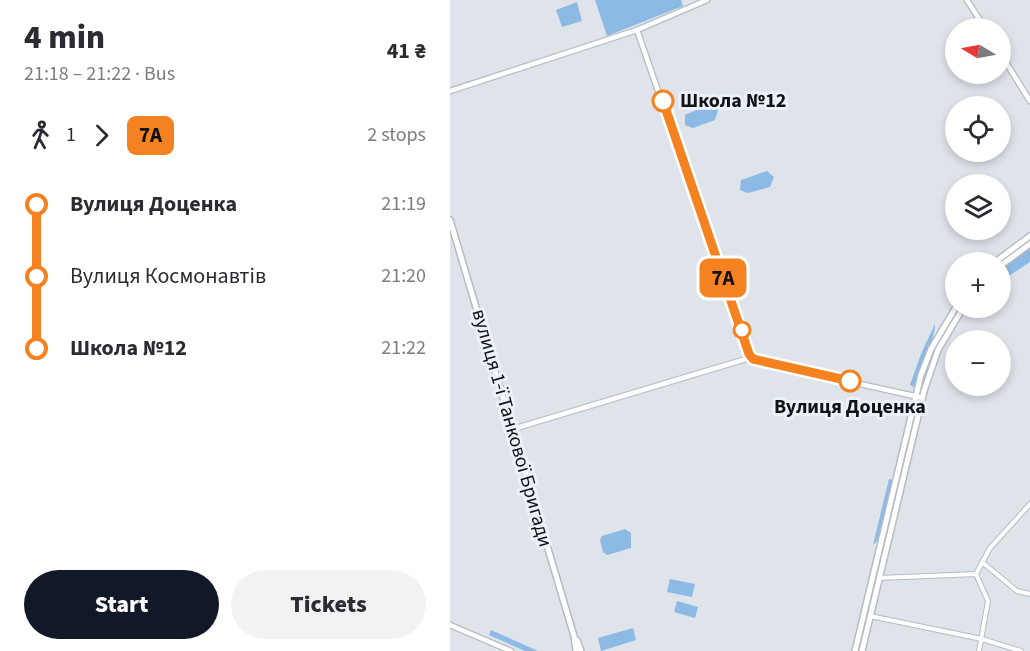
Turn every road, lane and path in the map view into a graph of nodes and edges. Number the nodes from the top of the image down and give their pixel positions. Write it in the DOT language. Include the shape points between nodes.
graph roads {
  1 [pos="707,0"];
  2 [pos="968,0"];
  3 [pos="979,18"];
  4 [pos="636,30"];
  5 [pos="1011,71"];
  6 [pos="450,91"];
  7 [pos="1030,101"];
  8 [pos="450,220"];
  9 [pos="1030,236"];
  10 [pos="1030,244"];
  11 [pos="1008,252"];
  12 [pos="1011,258"];
  13 [pos="950,318"];
  14 [pos="957,318"];
  15 [pos="747,356"];
  16 [pos="919,397"];
  17 [pos="513,429"];
  18 [pos="1030,504"];
  19 [pos="982,562"];
  20 [pos="976,574"];
  21 [pos="879,578"];
  22 [pos="1030,594"];
  23 [pos="870,615"];
  24 [pos="450,625"];
  25 [pos="574,636"];
  26 [pos="982,639"];
  27 [pos="511,651"];
  28 [pos="576,651"];
  29 [pos="581,651"];
  30 [pos="855,651"];
  31 [pos="862,651"];
  32 [pos="979,651"];
  33 [pos="1021,651"];
  1 -- 4 [label="street"];
  2 -- 3 [label="street"];
  4 -- 6 [label="street"];
  4 -- 15 [label="street"];
  5 -- 7 [label="street"];
  8 -- 17 [label="main road, вулиця 1-ї Танкової Бригади"];
  9 -- 11 [label="main road"];
  10 -- 12 [label="main road"];
  13 -- 16 [label="main road" via="925,363"];
  14 -- 16 [label="main road" via="938,350"];
  15 -- 16 [label="street" via="750,362 753,359"];
  15 -- 17 [label="street"];
  16 -- 21 [label="main road"];
  16 -- 30 [label="main road"];
  17 -- 25 [label="main road, вулиця 1-ї Танкової Бригади"];
  18 -- 19 [label="street"];
  19 -- 20 [label="street"];
  19 -- 22 [label="street" via="1017,591"];
  20 -- 21 [label="street"];
  20 -- 26 [label="street" via="988,601"];
  21 -- 23 [label="main road"];
  23 -- 26 [label="street"];
  23 -- 31 [label="main road"];
  24 -- 27 [label="street"];
  25 -- 28 [label="main road, вулиця 1-ї Танкової Бригади"];
  25 -- 29 [label="main road, вулиця 1-ї Танкової Бригади"];
  26 -- 32 [label="street"];
  26 -- 33 [label="street"];
}
